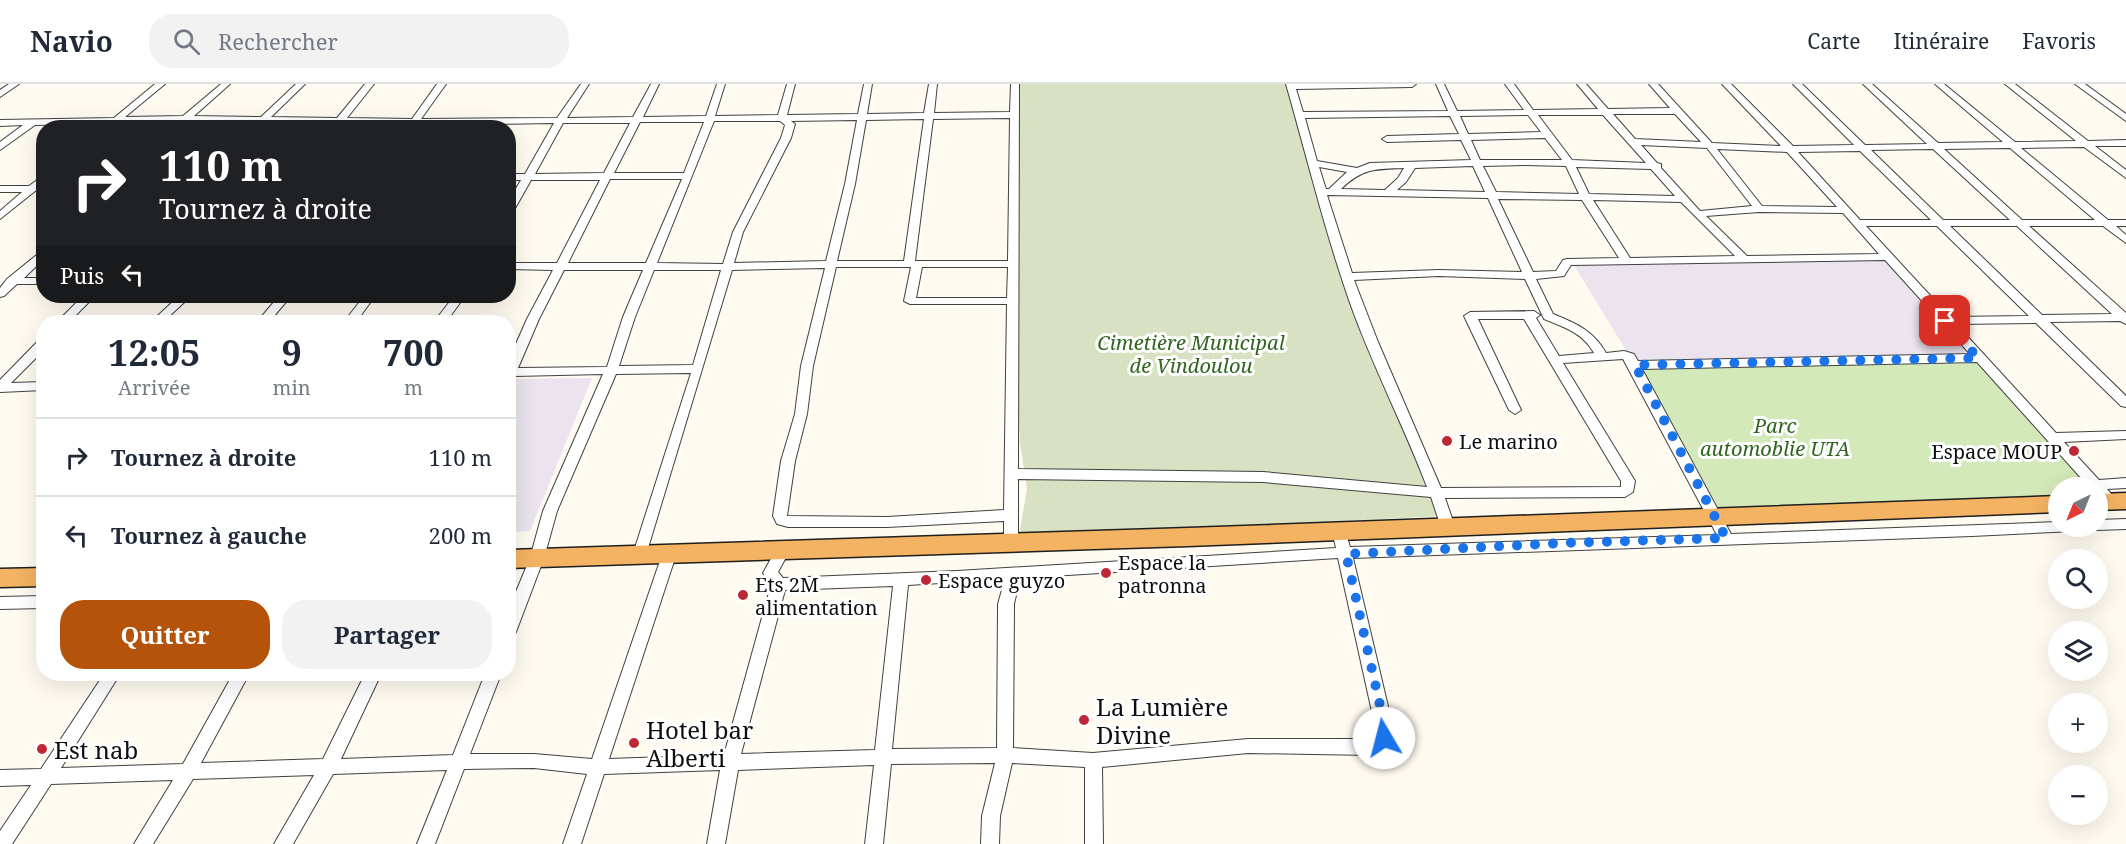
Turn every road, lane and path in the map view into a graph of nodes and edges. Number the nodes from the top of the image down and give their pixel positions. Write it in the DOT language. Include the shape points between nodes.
graph roads {
  1 [pos="15,84"];
  2 [pos="161,84"];
  3 [pos="226,84"];
  4 [pos="301,84"];
  5 [pos="370,84"];
  6 [pos="442,84"];
  7 [pos="585,84"];
  8 [pos="655,84"];
  9 [pos="721,84"];
  10 [pos="791,84"];
  11 [pos="868,84"];
  12 [pos="933,84"];
  13 [pos="1015,84"];
  14 [pos="1412,84"];
  15 [pos="1440,84"];
  16 [pos="1509,84"];
  17 [pos="1581,84"];
  18 [pos="1653,84"];
  19 [pos="1726,84"];
  20 [pos="1797,84"];
  21 [pos="1867,84"];
  22 [pos="1939,84"];
  23 [pos="2009,84"];
  24 [pos="2079,84"];
  25 [pos="1291,85"];
  26 [pos="0,94"];
  27 [pos="1605,110"];
  28 [pos="1677,111"];
  29 [pos="1529,112"];
  30 [pos="1454,114"];
  31 [pos="1016,115"];
  32 [pos="1299,115"];
  33 [pos="861,117"];
  34 [pos="929,117"];
  35 [pos="782,118"];
  36 [pos="2126,118"];
  37 [pos="185,119"];
  38 [pos="263,119"];
  39 [pos="561,119"];
  40 [pos="708,119"];
  41 [pos="117,120"];
  42 [pos="173,120"];
  43 [pos="282,120"];
  44 [pos="340,120"];
  45 [pos="416,120"];
  46 [pos="636,121"];
  47 [pos="33,122"];
  48 [pos="36,122"];
  49 [pos="516,122"];
  50 [pos="0,123"];
  51 [pos="1548,135"];
  52 [pos="1464,138"];
  53 [pos="1387,139"];
  54 [pos="1635,142"];
  55 [pos="2126,143"];
  56 [pos="2087,144"];
  57 [pos="2013,145"];
  58 [pos="1710,146"];
  59 [pos="0,147"];
  60 [pos="1937,147"];
  61 [pos="1862,148"];
  62 [pos="1790,150"];
  63 [pos="1569,163"];
  64 [pos="1312,164"];
  65 [pos="1412,164"];
  66 [pos="1477,165"];
  67 [pos="1657,166"];
  68 [pos="1357,171"];
  69 [pos="2126,175"];
  70 [pos="610,176"];
  71 [pos="688,176"];
  72 [pos="516,177"];
  73 [pos="527,177"];
  74 [pos="36,184"];
  75 [pos="0,189"];
  76 [pos="30,189"];
  77 [pos="1326,192"];
  78 [pos="1389,192"];
  79 [pos="1492,195"];
  80 [pos="1585,196"];
  81 [pos="516,197"];
  82 [pos="1684,199"];
  83 [pos="1759,209"];
  84 [pos="1843,210"];
  85 [pos="1697,214"];
  86 [pos="0,216"];
  87 [pos="1855,223"];
  88 [pos="1941,223"];
  89 [pos="2023,224"];
  90 [pos="2107,224"];
  91 [pos="2126,224"];
  92 [pos="2126,240"];
  93 [pos="1885,256"];
  94 [pos="1744,259"];
  95 [pos="36,260"];
  96 [pos="1626,260"];
  97 [pos="832,264"];
  98 [pos="913,264"];
  99 [pos="1012,264"];
  100 [pos="516,266"];
  101 [pos="561,266"];
  102 [pos="650,267"];
  103 [pos="728,267"];
  104 [pos="1531,276"];
  105 [pos="1347,277"];
  106 [pos="0,281"];
  107 [pos="14,281"];
  108 [pos="36,281"];
  109 [pos="0,294"];
  110 [pos="1011,301"];
  111 [pos="82,303"];
  112 [pos="178,303"];
  113 [pos="279,303"];
  114 [pos="70,315"];
  115 [pos="165,315"];
  116 [pos="269,315"];
  117 [pos="1528,315"];
  118 [pos="1548,316"];
  119 [pos="2125,318"];
  120 [pos="2038,319"];
  121 [pos="1945,321"];
  122 [pos="36,350"];
  123 [pos="516,357"];
  124 [pos="1602,357"];
  125 [pos="1978,358"];
  126 [pos="1556,360"];
  127 [pos="1635,365"];
  128 [pos="612,369"];
  129 [pos="698,369"];
  130 [pos="516,373"];
  131 [pos="36,386"];
  132 [pos="0,387"];
  133 [pos="2126,403"];
  134 [pos="1515,410"];
  135 [pos="2126,435"];
  136 [pos="2051,438"];
  137 [pos="1011,474"];
  138 [pos="2087,477"];
  139 [pos="2126,483"];
  140 [pos="1438,493"];
  141 [pos="2108,497"];
  142 [pos="2048,504"];
  143 [pos="1011,515"];
  144 [pos="1715,517"];
  145 [pos="2126,524"];
  146 [pos="2108,525"];
  147 [pos="1449,527"];
  148 [pos="2048,527"];
  149 [pos="1339,531"];
  150 [pos="1726,538"];
  151 [pos="1011,543"];
  152 [pos="783,550"];
  153 [pos="670,552"];
  154 [pos="640,554"];
  155 [pos="1346,554"];
  156 [pos="537,558"];
  157 [pos="516,559"];
  158 [pos="1014,574"];
  159 [pos="36,577"];
  160 [pos="0,578"];
  161 [pos="901,582"];
  162 [pos="779,584"];
  163 [pos="36,602"];
  164 [pos="0,603"];
  165 [pos="516,612"];
  166 [pos="107,681"];
  167 [pos="237,681"];
  168 [pos="370,681"];
  169 [pos="490,681"];
  170 [pos="1005,755"];
  171 [pos="883,757"];
  172 [pos="1093,760"];
  173 [pos="459,762"];
  174 [pos="730,764"];
  175 [pos="597,767"];
  176 [pos="327,769"];
  177 [pos="187,773"];
  178 [pos="47,775"];
  179 [pos="0,778"];
  180 [pos="2,844"];
  181 [pos="143,844"];
  182 [pos="283,844"];
  183 [pos="426,844"];
  184 [pos="572,844"];
  185 [pos="716,844"];
  186 [pos="874,844"];
  187 [pos="990,844"];
  188 [pos="1094,844"];
  1 -- 26 [label="street"];
  2 -- 41 [label="street"];
  3 -- 37 [label="street"];
  4 -- 38 [label="street"];
  5 -- 44 [label="street"];
  6 -- 45 [label="street"];
  7 -- 39 [label="street"];
  8 -- 46 [label="street"];
  9 -- 40 [label="street"];
  10 -- 35 [label="street"];
  11 -- 33 [label="street"];
  12 -- 34 [label="street"];
  13 -- 31 [label="street"];
  14 -- 25 [label="street"];
  15 -- 30 [label="street"];
  16 -- 29 [label="street"];
  17 -- 27 [label="street"];
  18 -- 28 [label="street"];
  19 -- 62 [label="street"];
  20 -- 61 [label="street"];
  21 -- 60 [label="street"];
  22 -- 57 [label="street"];
  23 -- 56 [label="street"];
  24 -- 36 [label="street"];
  25 -- 32 [label="street"];
  27 -- 28 [label="street"];
  27 -- 29 [label="street"];
  27 -- 54 [label="street"];
  28 -- 58 [label="street"];
  29 -- 30 [label="street"];
  29 -- 51 [label="street"];
  30 -- 32 [label="street"];
  30 -- 52 [label="street"];
  31 -- 34 [label="street"];
  31 -- 99 [label="street"];
  32 -- 64 [label="street"];
  33 -- 34 [label="street"];
  33 -- 35 [label="street"];
  33 -- 97 [label="street"];
  34 -- 98 [label="street"];
  35 -- 40 [label="street"];
  35 -- 103 [label="street" via="790,124 786,138 740,226"];
  37 -- 38 [label="street"];
  37 -- 42 [label="street"];
  38 -- 43 [label="street"];
  39 -- 46 [label="street"];
  39 -- 49 [label="street"];
  39 -- 73 [label="street"];
  40 -- 46 [label="street"];
  40 -- 71 [label="street"];
  46 -- 70 [label="street"];
  47 -- 48 [label="street"];
  47 -- 50 [label="street"];
  47 -- 59 [label="street"];
  51 -- 52 [label="street"];
  51 -- 63 [label="street"];
  52 -- 53 [label="street"];
  52 -- 66 [label="street"];
  54 -- 58 [label="street"];
  54 -- 67 [label="street"];
  55 -- 56 [label="street"];
  56 -- 57 [label="street"];
  56 -- 69 [label="street"];
  57 -- 60 [label="street"];
  57 -- 90 [label="street"];
  58 -- 62 [label="street"];
  58 -- 83 [label="street"];
  60 -- 61 [label="street"];
  60 -- 89 [label="street"];
  61 -- 62 [label="street"];
  61 -- 88 [label="street"];
  62 -- 84 [label="street"];
  63 -- 66 [label="street"];
  63 -- 67 [label="street"];
  63 -- 80 [label="street"];
  64 -- 68 [label="street"];
  64 -- 77 [label="street"];
  65 -- 66 [label="street"];
  65 -- 68 [label="street" via="1370,166"];
  65 -- 78 [label="street"];
  66 -- 79 [label="street"];
  67 -- 82 [label="street"];
  68 -- 77 [label="street"];
  70 -- 71 [label="street"];
  70 -- 73 [label="street"];
  70 -- 101 [label="street"];
  71 -- 102 [label="street"];
  72 -- 73 [label="street"];
  73 -- 81 [label="street"];
  74 -- 76 [label="street"];
  75 -- 76 [label="street"];
  76 -- 86 [label="street"];
  77 -- 78 [label="street"];
  77 -- 105 [label="street"];
  78 -- 79 [label="street"];
  79 -- 80 [label="street"];
  79 -- 104 [label="street"];
  80 -- 82 [label="street"];
  80 -- 96 [label="street"];
  82 -- 85 [label="street"];
  83 -- 84 [label="street"];
  83 -- 85 [label="street"];
  84 -- 87 [label="street"];
  85 -- 94 [label="street"];
  87 -- 88 [label="street"];
  87 -- 93 [label="street"];
  88 -- 89 [label="street"];
  88 -- 120 [label="street"];
  89 -- 90 [label="street"];
  89 -- 119 [label="street"];
  90 -- 91 [label="street"];
  90 -- 92 [label="street"];
  93 -- 94 [label="street"];
  93 -- 121 [label="street"];
  94 -- 96 [label="street"];
  95 -- 107 [label="street"];
  96 -- 104 [label="street" via="1567,262 1560,274"];
  97 -- 98 [label="street"];
  97 -- 103 [label="street"];
  97 -- 143 [label="street" via="788,461 782,520 887,522"];
  98 -- 99 [label="street"];
  98 -- 110 [label="street" via="910,301"];
  99 -- 110 [label="street"];
  100 -- 101 [label="street"];
  101 -- 102 [label="street"];
  101 -- 123 [label="street"];
  102 -- 103 [label="street"];
  102 -- 128 [label="street"];
  103 -- 129 [label="street"];
  104 -- 105 [label="street" via="1439,273"];
  104 -- 118 [label="street"];
  105 -- 140 [label="street" via="1393,395"];
  106 -- 107 [label="street"];
  107 -- 108 [label="street"];
  107 -- 109 [label="street"];
  110 -- 137 [label="street"];
  111 -- 114 [label="street"];
  112 -- 115 [label="street"];
  113 -- 116 [label="street"];
  117 -- 118 [label="street"];
  117 -- 126 [label="street"];
  117 -- 134 [label="street" via="1470,316"];
  118 -- 124 [label="street" via="1587,334"];
  119 -- 120 [label="street"];
  120 -- 121 [label="street"];
  120 -- 133 [label="street"];
  121 -- 125 [label="street"];
  122 -- 132 [label="street"];
  124 -- 126 [label="street"];
  124 -- 127 [label="street" via="1627,356"];
  125 -- 127 [label="street"];
  125 -- 136 [label="street"];
  126 -- 140 [label="street" via="1628,481 1628,489 1621,494"];
  127 -- 144 [label="street"];
  128 -- 129 [label="street"];
  128 -- 130 [label="street"];
  128 -- 156 [label="street" via="550,511"];
  129 -- 154 [label="street"];
  131 -- 132 [label="street"];
  135 -- 136 [label="street"];
  136 -- 138 [label="street"];
  137 -- 140 [label="street" via="1263,477"];
  137 -- 143 [label="street"];
  139 -- 141 [label="street"];
  140 -- 147 [label="street"];
  142 -- 144 [label="highway"];
  143 -- 151 [label="street"];
  144 -- 147 [label="highway"];
  144 -- 150 [label="street"];
  145 -- 146 [label="street"];
  147 -- 149 [label="highway"];
  148 -- 150 [label="street"];
  149 -- 151 [label="highway"];
  149 -- 155 [label="street"];
  150 -- 155 [label="street"];
  151 -- 152 [label="highway"];
  152 -- 153 [label="highway"];
  152 -- 162 [label="street" via="770,573"];
  153 -- 154 [label="highway"];
  153 -- 175 [label="street"];
  154 -- 156 [label="highway"];
  155 -- 158 [label="street"];
  155 -- 172 [label="street" via="1386,745 1248,746"];
  156 -- 157 [label="highway"];
  156 -- 165 [label="street"];
  158 -- 161 [label="street"];
  158 -- 170 [label="street" via="1005,604"];
  159 -- 160 [label="highway"];
  161 -- 162 [label="street"];
  161 -- 171 [label="street"];
  162 -- 174 [label="street"];
  163 -- 164 [label="street"];
  166 -- 178 [label="street"];
  167 -- 177 [label="street"];
  168 -- 176 [label="street"];
  169 -- 173 [label="street"];
  170 -- 171 [label="street"];
  170 -- 172 [label="street"];
  170 -- 187 [label="street" via="991,816"];
  171 -- 174 [label="street"];
  171 -- 186 [label="street"];
  172 -- 188 [label="street"];
  173 -- 175 [label="street" via="534,761"];
  173 -- 176 [label="street"];
  173 -- 183 [label="street"];
  174 -- 175 [label="street"];
  174 -- 185 [label="street"];
  175 -- 184 [label="street"];
  176 -- 177 [label="street"];
  176 -- 182 [label="street"];
  177 -- 178 [label="street"];
  177 -- 181 [label="street"];
  178 -- 179 [label="street"];
  178 -- 180 [label="street"];
}
